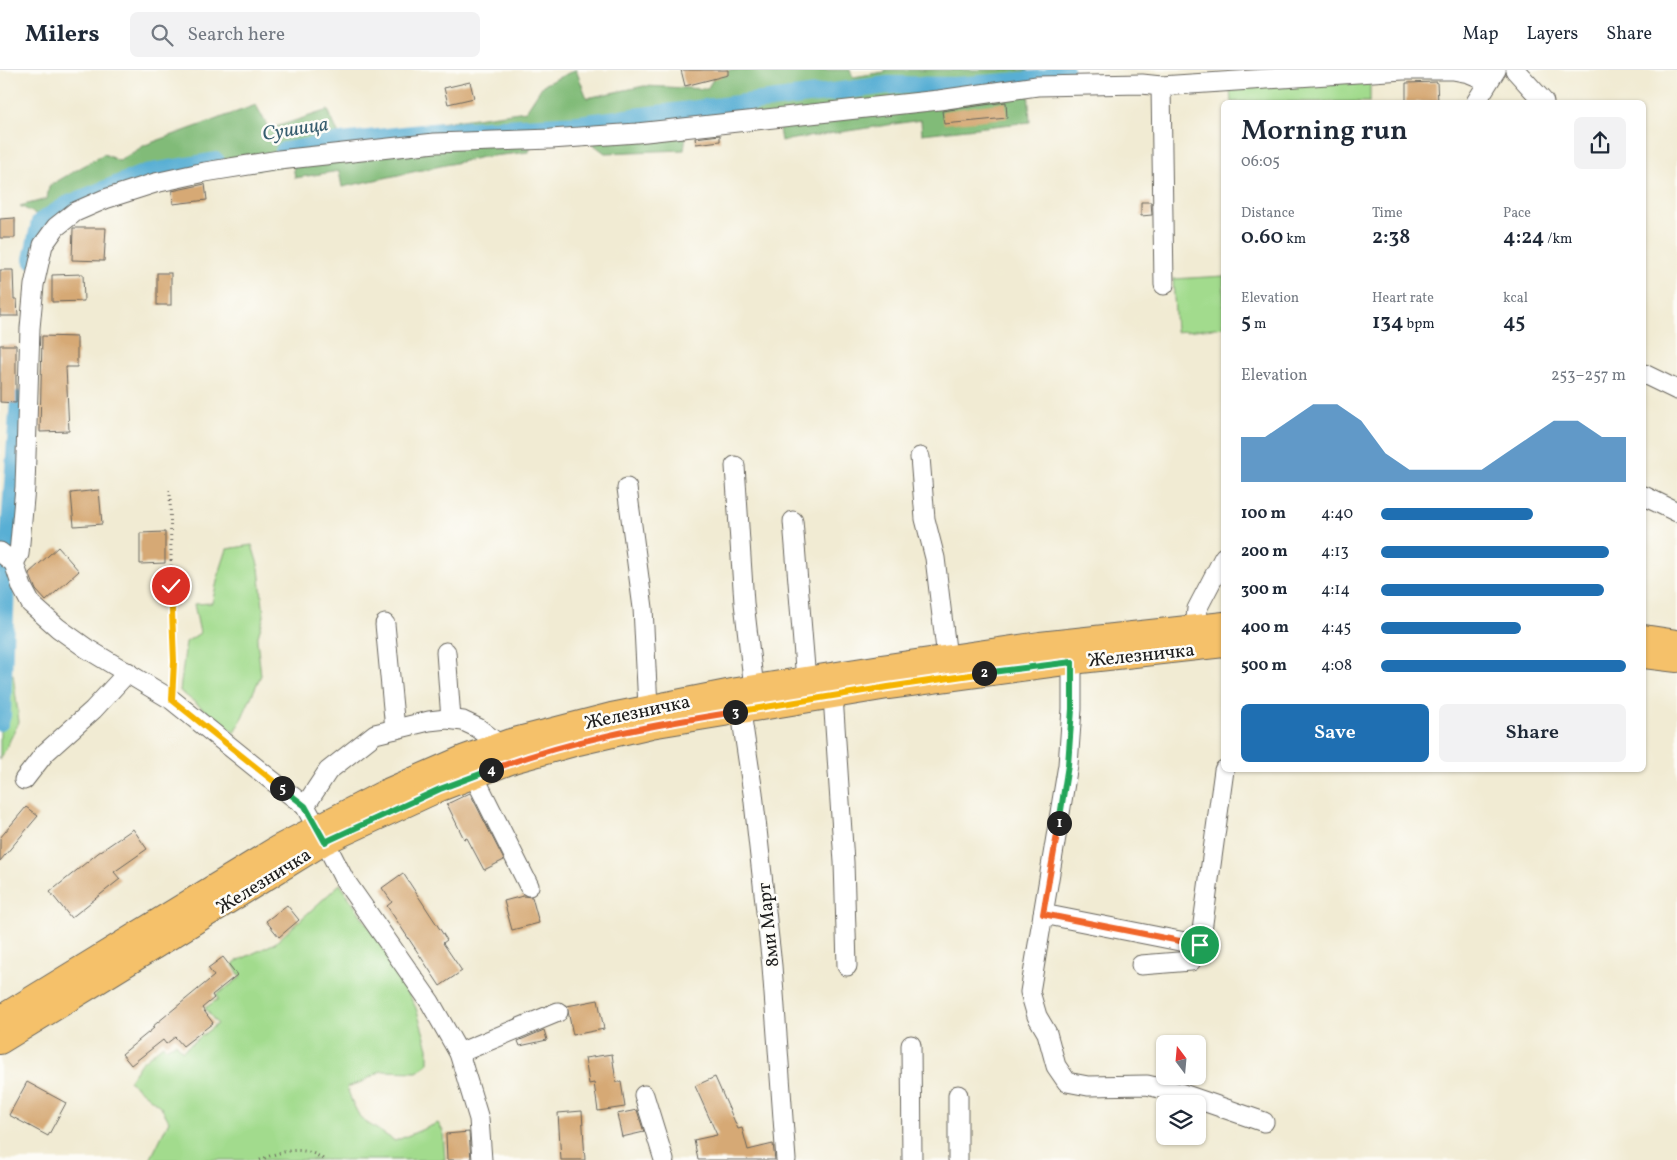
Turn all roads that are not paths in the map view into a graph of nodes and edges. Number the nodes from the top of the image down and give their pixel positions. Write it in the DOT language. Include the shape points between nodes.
graph roads {
  1 [pos="1515,70"];
  2 [pos="1492,76"];
  3 [pos="1161,86"];
  4 [pos="1477,100"];
  5 [pos="1542,100"];
  6 [pos="1164,285"];
  7 [pos="1646,375"];
  8 [pos="1677,390"];
  9 [pos="920,457"];
  10 [pos="735,466"];
  11 [pos="627,488"];
  12 [pos="1646,497"];
  13 [pos="1677,512"];
  14 [pos="793,521"];
  15 [pos="7,558"];
  16 [pos="1221,563"];
  17 [pos="385,624"];
  18 [pos="1221,625"];
  19 [pos="1195,637"];
  20 [pos="1646,637"];
  21 [pos="1677,642"];
  22 [pos="1221,644"];
  23 [pos="446,652"];
  24 [pos="1646,656"];
  25 [pos="947,658"];
  26 [pos="1677,660"];
  27 [pos="1072,662"];
  28 [pos="128,672"];
  29 [pos="806,680"];
  30 [pos="744,696"];
  31 [pos="833,696"];
  32 [pos="648,707"];
  33 [pos="451,719"];
  34 [pos="396,729"];
  35 [pos="500,745"];
  36 [pos="1224,772"];
  37 [pos="474,776"];
  38 [pos="24,780"];
  39 [pos="315,825"];
  40 [pos="529,886"];
  41 [pos="1043,914"];
  42 [pos="1200,945"];
  43 [pos="1141,965"];
  44 [pos="846,966"];
  45 [pos="558,1012"];
  46 [pos="0,1018"];
  47 [pos="0,1042"];
  48 [pos="911,1045"];
  49 [pos="459,1053"];
  50 [pos="644,1095"];
  51 [pos="958,1095"];
  52 [pos="1264,1122"];
  53 [pos="482,1160"];
  54 [pos="664,1160"];
  55 [pos="786,1160"];
  56 [pos="912,1160"];
  57 [pos="958,1160"];
  1 -- 5 [label="street"];
  2 -- 3 [label="street" via="1453,70 1403,70"];
  2 -- 4 [label="street"];
  3 -- 6 [label="street"];
  3 -- 15 [label="street" via="1037,86 637,133 435,143 279,160 214,171 155,183 106,199 75,212 56,227 43,245 34,285 30,328 25,487 19,554"];
  7 -- 8 [label="street"];
  9 -- 25 [label="street" via="925,519 935,558"];
  10 -- 30 [label="street, 8ми Март" via="744,603"];
  11 -- 32 [label="street" via="643,608"];
  12 -- 13 [label="street"];
  14 -- 29 [label="street"];
  15 -- 28 [label="street" via="31,604 86,648"];
  16 -- 19 [label="street" via="1196,609"];
  17 -- 34 [label="street"];
  18 -- 19 [label="main road, Железничка"];
  19 -- 22 [label="main road, Железничка"];
  19 -- 25 [label="main road, Железничка" via="1040,644"];
  19 -- 27 [label="main road, Железничка"];
  20 -- 21 [label="main road"];
  23 -- 33 [label="street"];
  24 -- 26 [label="main road"];
  25 -- 29 [label="main road, Железничка"];
  27 -- 31 [label="main road, Железничка"];
  27 -- 41 [label="street" via="1068,765"];
  28 -- 38 [label="street" via="45,753"];
  28 -- 39 [label="street" via="172,700 270,779"];
  29 -- 30 [label="main road, Железничка"];
  30 -- 31 [label="main road, Железничка"];
  30 -- 32 [label="main road, Железничка"];
  30 -- 37 [label="main road, Железничка" via="651,726 513,761"];
  30 -- 55 [label="street, 8ми Март" via="772,966"];
  31 -- 44 [label="street" via="844,862"];
  32 -- 35 [label="main road, Железничка"];
  33 -- 34 [label="street"];
  33 -- 35 [label="street" via="478,728"];
  34 -- 39 [label="street" via="376,734 328,772"];
  35 -- 39 [label="main road, Железничка" via="464,757"];
  36 -- 42 [label="street"];
  37 -- 39 [label="main road, Железничка"];
  37 -- 40 [label="street"];
  39 -- 46 [label="main road, Железничка"];
  39 -- 47 [label="main road, Железничка"];
  39 -- 49 [label="street" via="344,879 430,1002"];
  41 -- 42 [label="street"];
  41 -- 52 [label="street" via="1030,992 1056,1066 1068,1082 1088,1086 1147,1085"];
  42 -- 43 [label="street" via="1191,961"];
  45 -- 49 [label="street"];
  48 -- 56 [label="street"];
  49 -- 53 [label="street" via="479,1119"];
  50 -- 54 [label="street"];
  51 -- 57 [label="street"];
}
